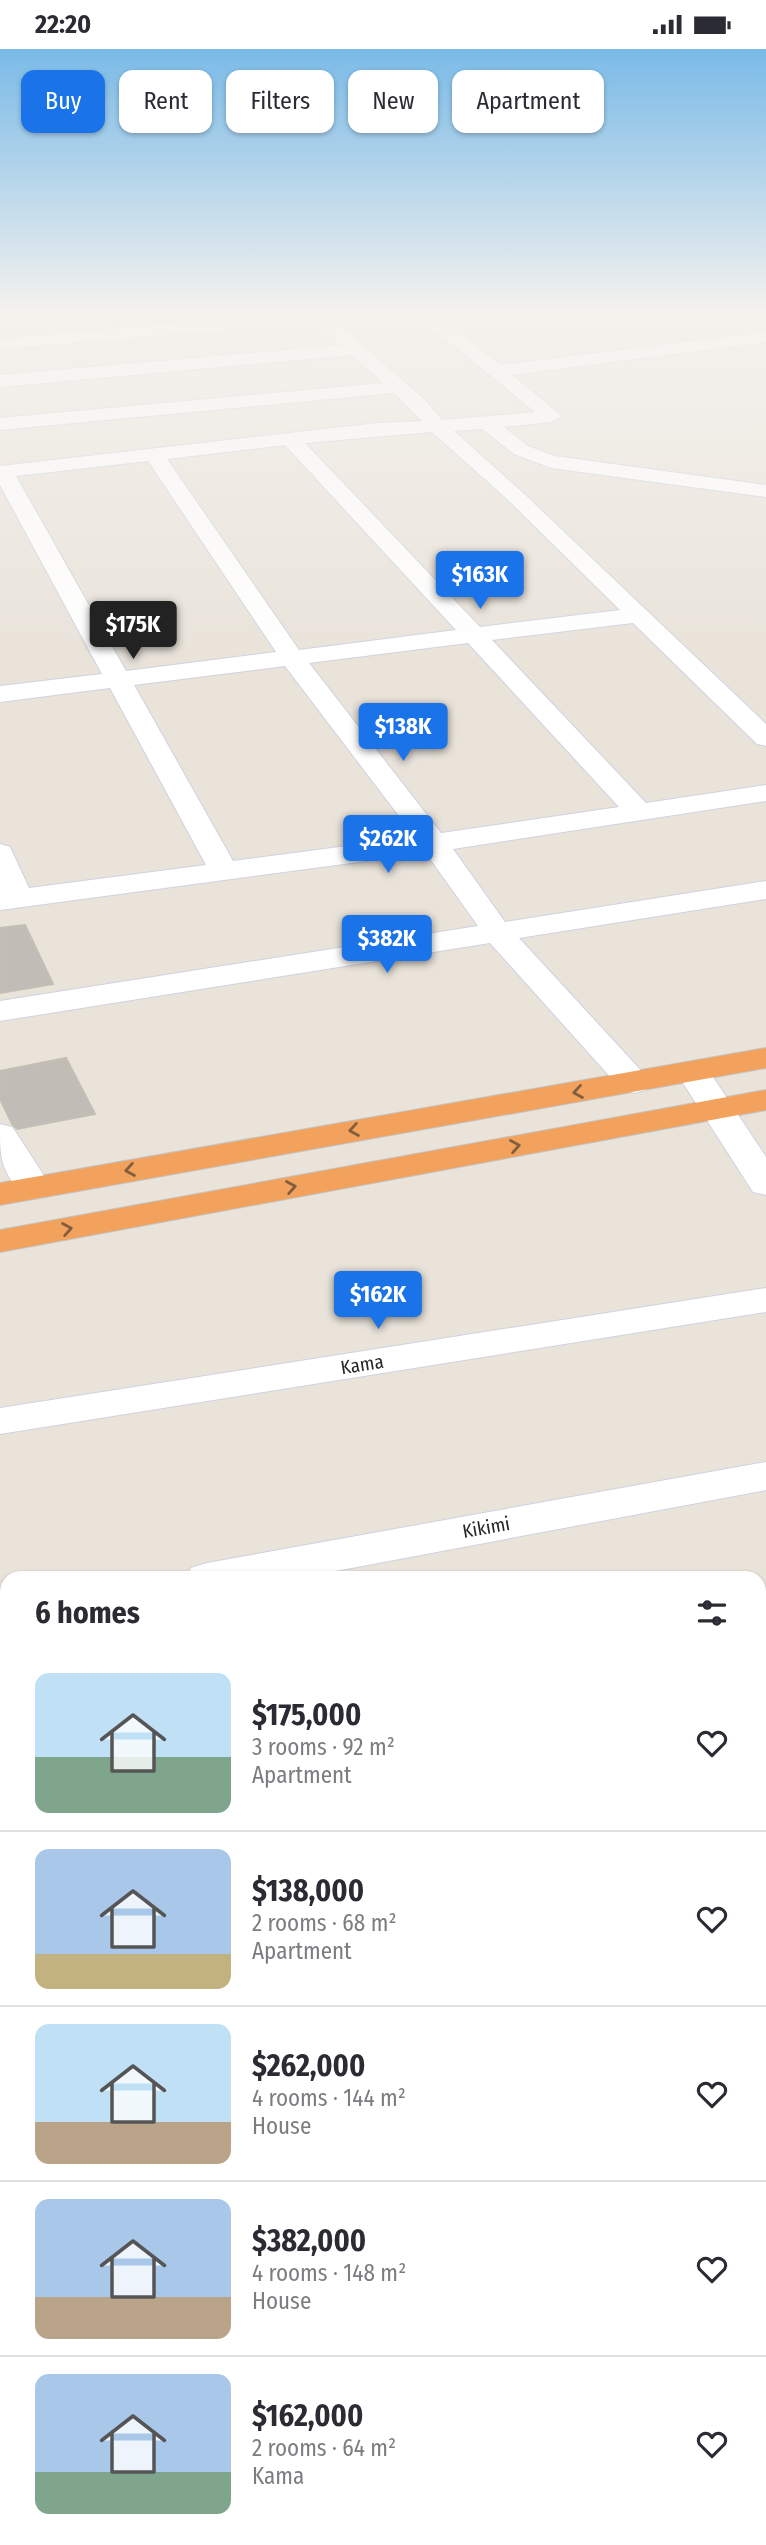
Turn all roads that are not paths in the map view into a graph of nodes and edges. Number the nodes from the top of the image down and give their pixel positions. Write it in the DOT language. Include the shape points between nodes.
graph roads {
  1 [pos="38,427"];
  2 [pos="410,427"];
  3 [pos="439,427"];
  4 [pos="492,427"];
  5 [pos="290,439"];
  6 [pos="155,456"];
  7 [pos="63,465"];
  8 [pos="1,472"];
  9 [pos="766,491"];
  10 [pos="638,615"];
  11 [pos="472,636"];
  12 [pos="292,658"];
  13 [pos="117,679"];
  14 [pos="0,694"];
  15 [pos="766,739"];
  16 [pos="766,793"];
  17 [pos="639,812"];
  18 [pos="434,843"];
  19 [pos="0,853"];
  20 [pos="225,872"];
  21 [pos="766,890"];
  22 [pos="9,899"];
  23 [pos="497,932"];
  24 [pos="0,1011"];
  25 [pos="766,1058"];
  26 [pos="693,1072"];
  27 [pos="634,1083"];
  28 [pos="766,1100"];
  29 [pos="719,1108"];
  30 [pos="0,1134"];
  31 [pos="766,1184"];
  32 [pos="17,1191"];
  33 [pos="0,1241"];
  34 [pos="766,1300"];
  35 [pos="0,1421"];
  36 [pos="766,1476"];
  37 [pos="250,1571"];
  1 -- 7 [label="street"];
  2 -- 5 [label="street"];
  3 -- 10 [label="street"];
  4 -- 9 [label="street" via="532,456 551,461"];
  5 -- 6 [label="street"];
  5 -- 11 [label="street"];
  6 -- 7 [label="street"];
  6 -- 12 [label="street"];
  7 -- 8 [label="street"];
  8 -- 13 [label="street"];
  10 -- 11 [label="street"];
  10 -- 15 [label="street"];
  11 -- 12 [label="street"];
  11 -- 17 [label="street"];
  12 -- 13 [label="street"];
  12 -- 18 [label="street"];
  13 -- 14 [label="street"];
  13 -- 20 [label="street"];
  16 -- 17 [label="street"];
  17 -- 18 [label="street"];
  18 -- 20 [label="street"];
  18 -- 23 [label="street"];
  19 -- 22 [label="street"];
  20 -- 22 [label="street"];
  21 -- 23 [label="street"];
  23 -- 24 [label="street"];
  23 -- 27 [label="street"];
  25 -- 26 [label="highway"];
  26 -- 27 [label="highway"];
  26 -- 29 [label="street"];
  27 -- 32 [label="highway, one-way"];
  28 -- 29 [label="highway"];
  29 -- 31 [label="street"];
  33 -- 29 [label="highway, one-way"];
  30 -- 32 [label="street"];
  34 -- 35 [label="street, Kama"];
  36 -- 37 [label="street, Kikimi"];
}
